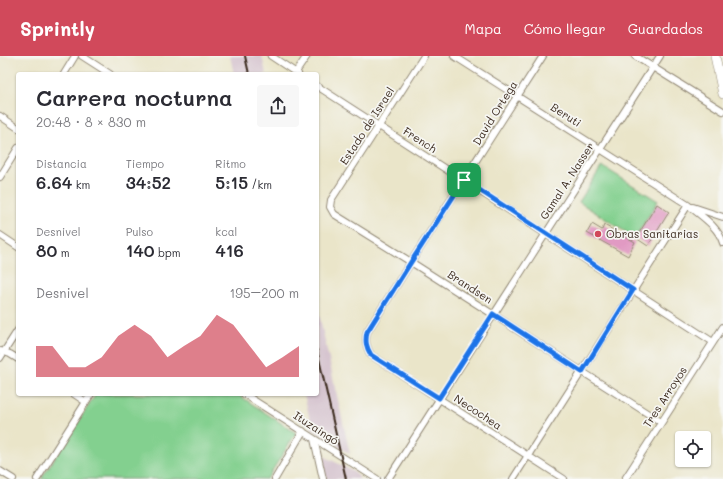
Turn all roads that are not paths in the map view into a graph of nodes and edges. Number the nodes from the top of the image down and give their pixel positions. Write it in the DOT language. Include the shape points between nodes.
graph roads {
  1 [pos="75,56"];
  2 [pos="82,56"];
  3 [pos="271,56"];
  4 [pos="307,56"];
  5 [pos="424,56"];
  6 [pos="454,56"];
  7 [pos="543,56"];
  8 [pos="635,56"];
  9 [pos="660,56"];
  10 [pos="714,56"];
  11 [pos="653,67"];
  12 [pos="65,72"];
  13 [pos="107,72"];
  14 [pos="295,72"];
  15 [pos="298,72"];
  16 [pos="319,87"];
  17 [pos="723,94"];
  18 [pos="518,96"];
  19 [pos="723,111"];
  20 [pos="0,116"];
  21 [pos="379,125"];
  22 [pos="16,127"];
  23 [pos="600,149"];
  24 [pos="16,151"];
  25 [pos="0,177"];
  26 [pos="464,180"];
  27 [pos="688,205"];
  28 [pos="330,207"];
  29 [pos="723,217"];
  30 [pos="546,234"];
  31 [pos="0,235"];
  32 [pos="723,243"];
  33 [pos="16,245"];
  34 [pos="411,262"];
  35 [pos="633,290"];
  36 [pos="493,314"];
  37 [pos="723,327"];
  38 [pos="16,333"];
  39 [pos="713,342"];
  40 [pos="366,345"];
  41 [pos="2,351"];
  42 [pos="0,358"];
  43 [pos="16,358"];
  44 [pos="582,372"];
  45 [pos="77,396"];
  46 [pos="90,396"];
  47 [pos="247,396"];
  48 [pos="439,398"];
  49 [pos="86,402"];
  50 [pos="661,422"];
  51 [pos="303,431"];
  52 [pos="314,439"];
  53 [pos="528,456"];
  54 [pos="0,471"];
  55 [pos="13,479"];
  56 [pos="36,479"];
  57 [pos="274,479"];
  58 [pos="323,479"];
  59 [pos="376,479"];
  60 [pos="388,479"];
  61 [pos="513,479"];
  62 [pos="564,479"];
  63 [pos="625,479"];
  1 -- 12 [label="street"];
  2 -- 13 [label="street"];
  3 -- 14 [label="street"];
  4 -- 15 [label="street"];
  5 -- 21 [label="street, Estado de Israel"];
  6 -- 18 [label="street, Beruti"];
  7 -- 18 [label="street, David Ortega"];
  8 -- 11 [label="street"];
  9 -- 11 [label="street, Gamal A. Nasser"];
  10 -- 17 [label="highway"];
  11 -- 19 [label="street"];
  11 -- 23 [label="street, Gamal A. Nasser"];
  16 -- 21 [label="street, French"];
  18 -- 23 [label="street, Beruti"];
  18 -- 26 [label="street, David Ortega"];
  20 -- 22 [label="street"];
  21 -- 26 [label="street, French"];
  21 -- 28 [label="street, Estado de Israel" via="331,200"];
  23 -- 27 [label="street, Beruti"];
  23 -- 30 [label="street, Gamal A. Nasser"];
  24 -- 25 [label="street"];
  26 -- 30 [label="street, French"];
  26 -- 34 [label="street, David Ortega"];
  27 -- 29 [label="street, Beruti"];
  27 -- 32 [label="street, Beruti" via="713,225"];
  27 -- 35 [label="street"];
  28 -- 34 [label="street, Brandsen" via="334,214"];
  30 -- 35 [label="street, French"];
  30 -- 36 [label="street, Gamal A. Nasser"];
  31 -- 33 [label="street"];
  34 -- 36 [label="street, Brandsen"];
  34 -- 40 [label="street, David Ortega" via="367,332"];
  35 -- 39 [label="street, French"];
  35 -- 44 [label="street"];
  36 -- 44 [label="street, Brandsen"];
  36 -- 48 [label="street, Gamal A. Nasser"];
  37 -- 39 [label="street, Tres Arroyos"];
  38 -- 41 [label="street"];
  39 -- 50 [label="street, Tres Arroyos"];
  40 -- 48 [label="street, Necochea" via="371,355"];
  41 -- 42 [label="street"];
  41 -- 43 [label="street"];
  44 -- 50 [label="street, Brandsen"];
  44 -- 53 [label="street"];
  45 -- 49 [label="street"];
  46 -- 49 [label="street"];
  47 -- 51 [label="street, Ituzaingó"];
  48 -- 53 [label="street, Necochea"];
  48 -- 60 [label="street, Gamal A. Nasser"];
  49 -- 56 [label="street"];
  50 -- 63 [label="street, Tres Arroyos"];
  51 -- 52 [label="street, Ituzaingó"];
  51 -- 57 [label="street"];
  52 -- 58 [label="street"];
  52 -- 59 [label="street, Ituzaingó"];
  53 -- 61 [label="street"];
  53 -- 62 [label="street, Necochea"];
  54 -- 55 [label="street"];
}
